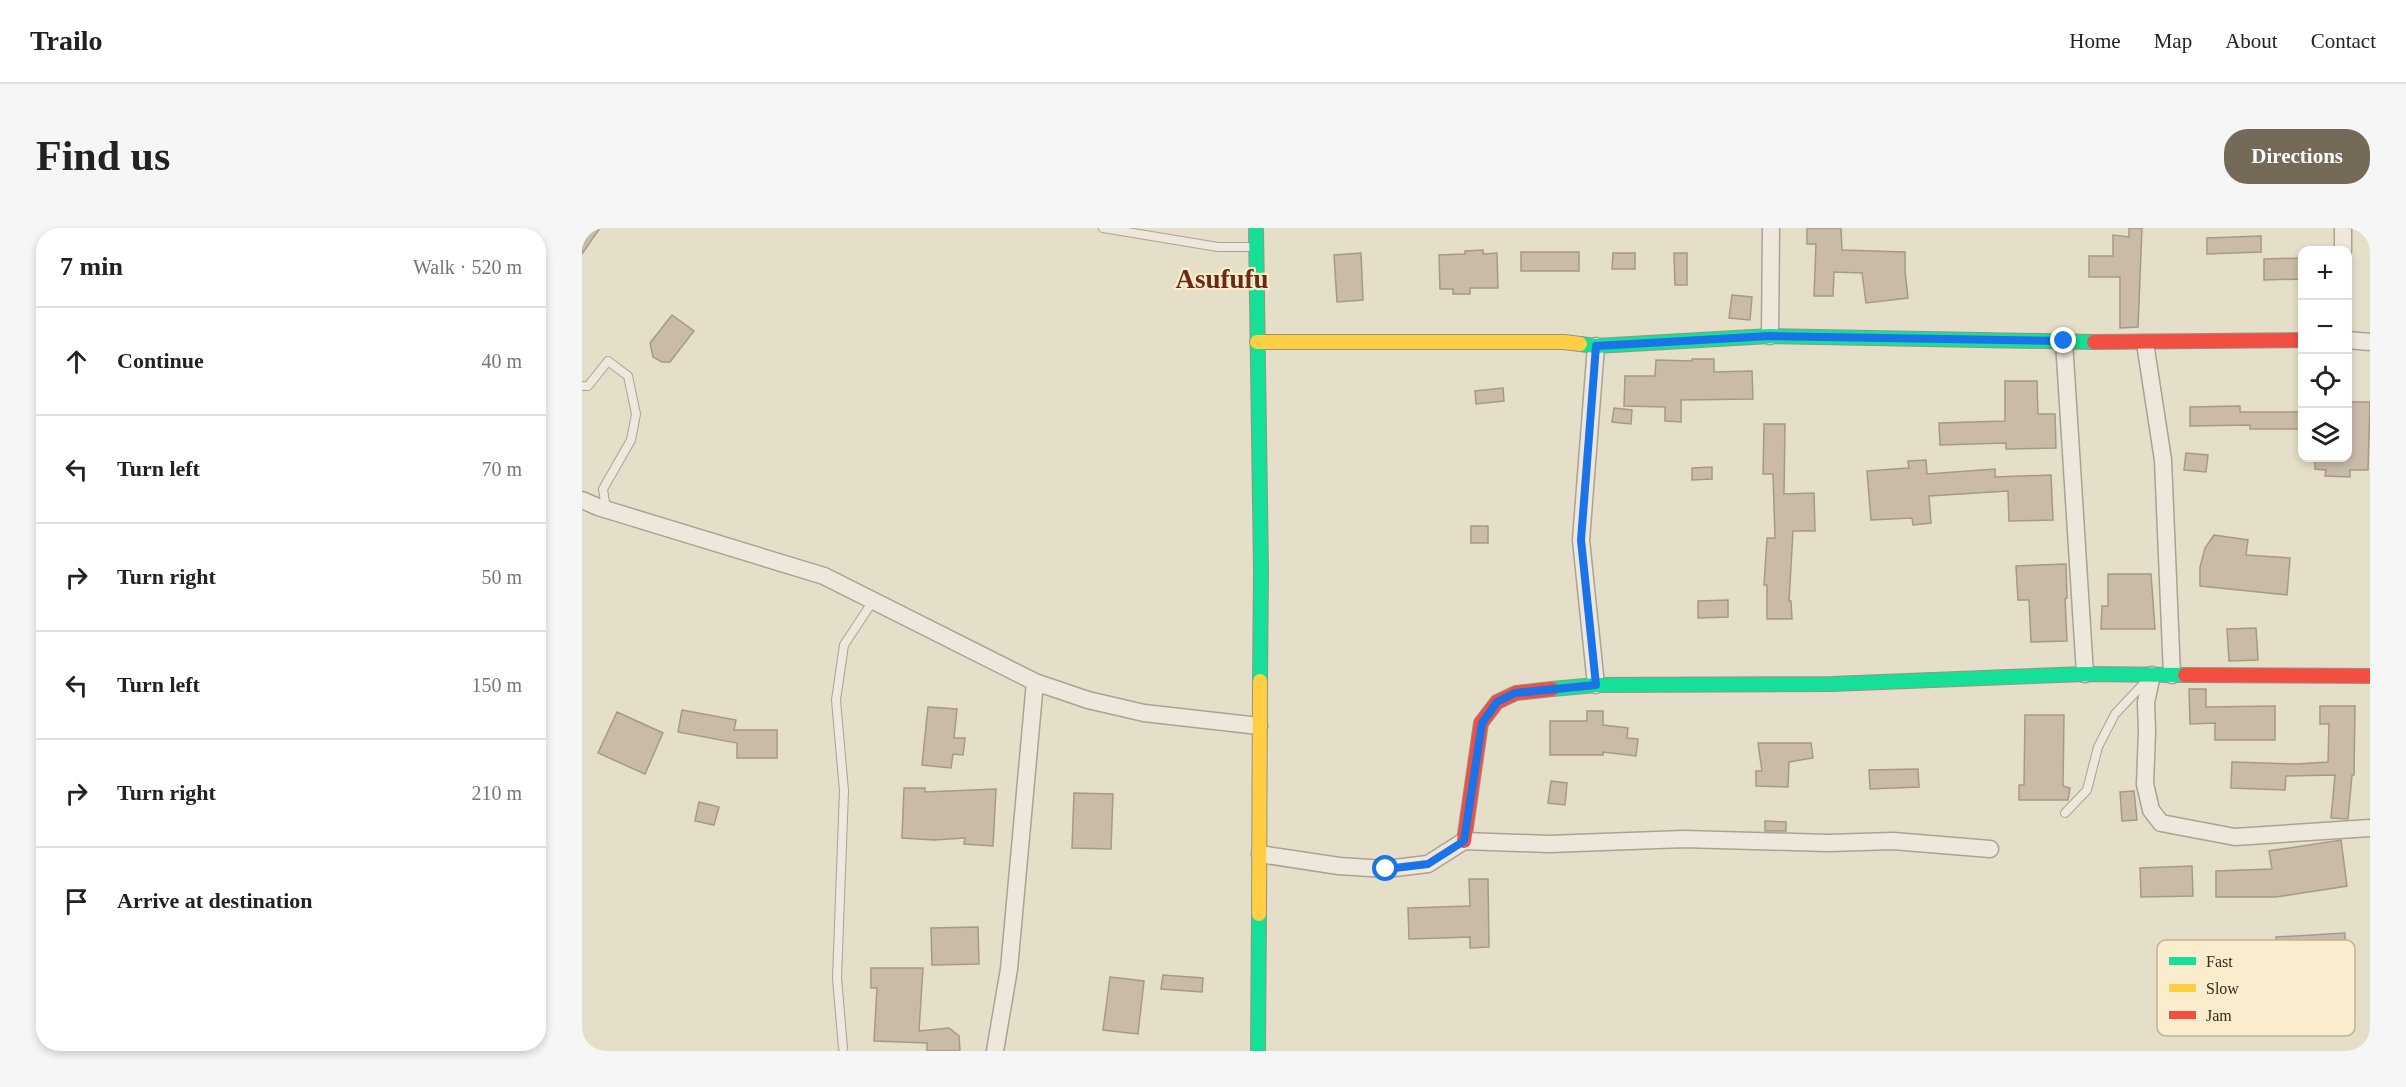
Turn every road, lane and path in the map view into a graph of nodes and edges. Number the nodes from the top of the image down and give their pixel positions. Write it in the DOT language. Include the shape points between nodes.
graph roads {
  1 [pos="1103,228"];
  2 [pos="1256,228"];
  3 [pos="1771,228"];
  4 [pos="2343,228"];
  5 [pos="2343,246"];
  6 [pos="1256,247"];
  7 [pos="1770,336"];
  8 [pos="2298,340"];
  9 [pos="2352,340"];
  10 [pos="2064,341"];
  11 [pos="1257,342"];
  12 [pos="2370,342"];
  13 [pos="2145,343"];
  14 [pos="1596,346"];
  15 [pos="582,386"];
  16 [pos="582,500"];
  17 [pos="606,510"];
  18 [pos="873,601"];
  19 [pos="2085,674"];
  20 [pos="2152,675"];
  21 [pos="2172,675"];
  22 [pos="2370,676"];
  23 [pos="1035,682"];
  24 [pos="1596,685"];
  25 [pos="1259,726"];
  26 [pos="2065,813"];
  27 [pos="2370,828"];
  28 [pos="1464,841"];
  29 [pos="1990,849"];
  30 [pos="1260,854"];
  31 [pos="843,1048"];
  32 [pos="995,1051"];
  33 [pos="1258,1051"];
  1 -- 6 [label="lane" via="1218,246"];
  2 -- 6 [label="main road"];
  3 -- 7 [label="street"];
  4 -- 5 [label="street"];
  6 -- 11 [label="main road"];
  7 -- 10 [label="main road"];
  7 -- 14 [label="main road"];
  8 -- 13 [label="main road"];
  9 -- 12 [label="street"];
  10 -- 13 [label="main road"];
  10 -- 19 [label="street"];
  11 -- 14 [label="main road" via="1564,342"];
  11 -- 25 [label="main road"];
  13 -- 21 [label="street" via="2163,460"];
  14 -- 24 [label="street" via="1581,540"];
  15 -- 17 [label="lane" via="588,386 608,361 628,376 636,414 631,440 603,489"];
  16 -- 17 [label="street"];
  17 -- 18 [label="street" via="824,576"];
  18 -- 23 [label="street"];
  18 -- 31 [label="lane" via="844,645 836,700 844,791 837,978"];
  19 -- 20 [label="main road"];
  19 -- 24 [label="main road" via="1831,684"];
  20 -- 21 [label="main road"];
  20 -- 26 [label="lane" via="2115,714 2098,747 2087,790"];
  20 -- 27 [label="street" via="2146,702 2145,784 2151,810 2161,823 2235,837"];
  21 -- 22 [label="main road"];
  23 -- 25 [label="street" via="1144,713"];
  23 -- 32 [label="street" via="1009,969"];
  24 -- 28 [label="main road" via="1515,693 1497,702 1482,723"];
  25 -- 30 [label="main road"];
  28 -- 29 [label="street" via="1893,842"];
  28 -- 30 [label="street" via="1428,864 1386,869"];
  30 -- 33 [label="main road"];
}
